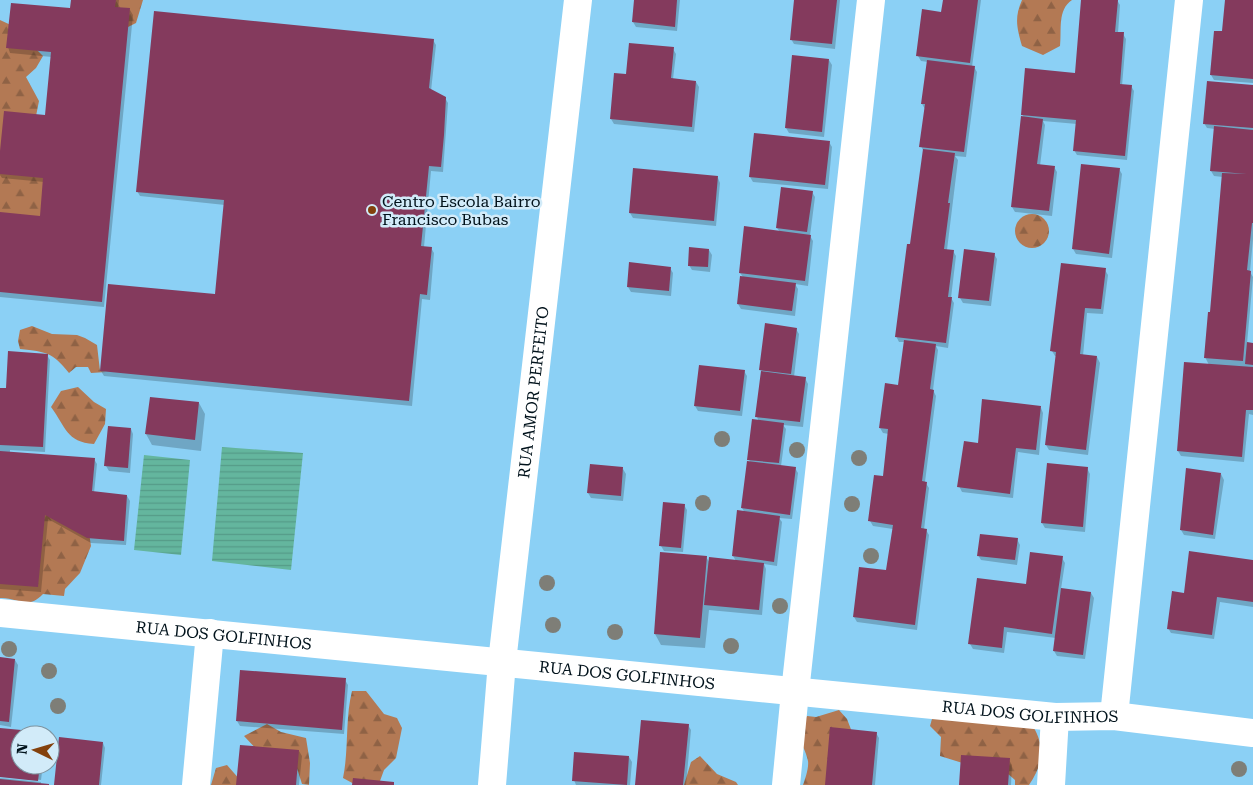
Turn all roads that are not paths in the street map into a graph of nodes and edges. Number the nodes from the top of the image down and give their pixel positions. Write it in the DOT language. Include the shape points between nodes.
graph roads {
  1 [pos="578,0"];
  2 [pos="871,0"];
  3 [pos="1189,0"];
  4 [pos="0,613"];
  5 [pos="210,633"];
  6 [pos="502,662"];
  7 [pos="795,692"];
  8 [pos="1114,716"];
  9 [pos="1055,717"];
  10 [pos="1253,733"];
  11 [pos="196,785"];
  12 [pos="492,785"];
  13 [pos="786,785"];
  14 [pos="1051,785"];
  1 -- 6 [label="street, RUA AMOR PERFEITO"];
  2 -- 7 [label="street"];
  3 -- 8 [label="street"];
  4 -- 5 [label="street, RUA DOS GOLFINHOS"];
  5 -- 6 [label="street, RUA DOS GOLFINHOS"];
  5 -- 11 [label="street"];
  6 -- 7 [label="street, RUA DOS GOLFINHOS"];
  6 -- 12 [label="street, RUA AMOR PERFEITO"];
  7 -- 9 [label="street, RUA DOS GOLFINHOS"];
  7 -- 13 [label="street"];
  8 -- 9 [label="street, RUA DOS GOLFINHOS"];
  8 -- 10 [label="street, RUA DOS GOLFINHOS"];
  9 -- 14 [label="street"];
}
